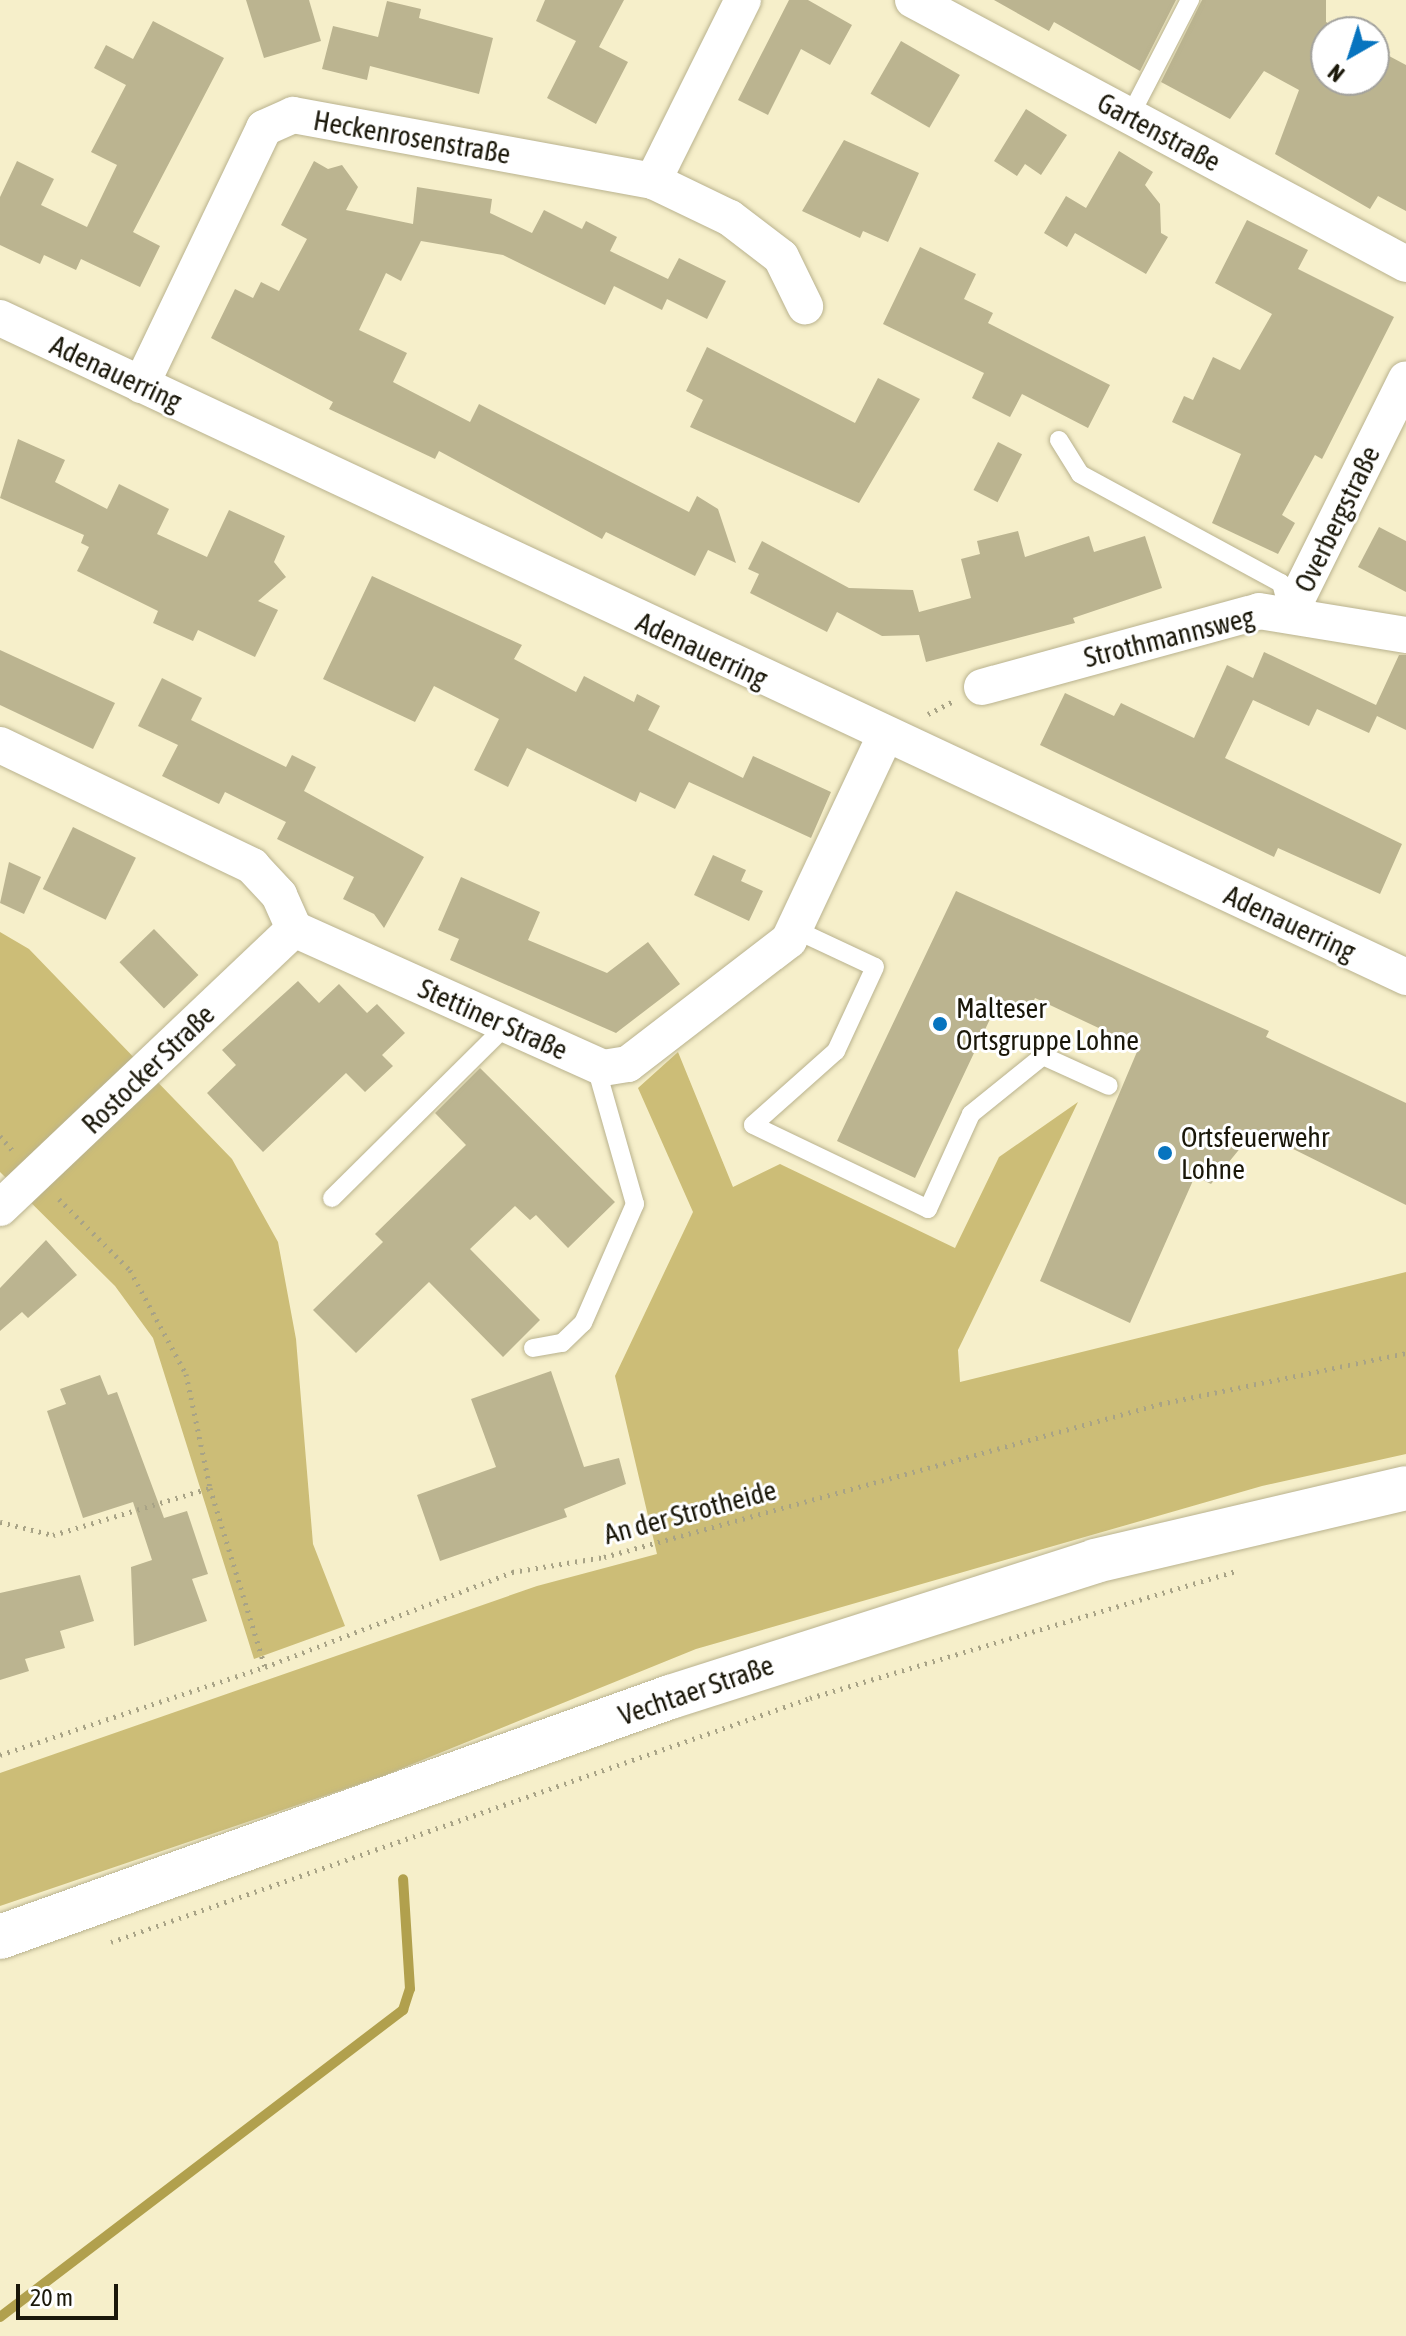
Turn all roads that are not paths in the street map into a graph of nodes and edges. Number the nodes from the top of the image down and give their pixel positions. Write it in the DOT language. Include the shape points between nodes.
graph roads {
  1 [pos="743,0"];
  2 [pos="913,0"];
  3 [pos="1190,0"];
  4 [pos="1130,116"];
  5 [pos="653,181"];
  6 [pos="1406,264"];
  7 [pos="805,306"];
  8 [pos="0,318"];
  9 [pos="1406,379"];
  10 [pos="141,385"];
  11 [pos="1059,440"];
  12 [pos="1289,615"];
  13 [pos="1406,635"];
  14 [pos="982,687"];
  15 [pos="885,736"];
  16 [pos="0,745"];
  17 [pos="294,929"];
  18 [pos="794,929"];
  19 [pos="1406,977"];
  20 [pos="506,1026"];
  21 [pos="595,1064"];
  22 [pos="1109,1086"];
  23 [pos="332,1198"];
  24 [pos="0,1208"];
  25 [pos="533,1348"];
  26 [pos="1406,1488"];
  27 [pos="0,1937"];
  1 -- 5 [label="street"];
  2 -- 4 [label="street, Gartenstraße"];
  3 -- 4 [label="lane"];
  4 -- 6 [label="street, Gartenstraße"];
  5 -- 7 [label="street, Heckenrosenstraße" via="730,218 781,257"];
  5 -- 10 [label="street, Heckenrosenstraße" via="293,115 264,128"];
  8 -- 10 [label="street, Adenauerring"];
  9 -- 12 [label="street, Overbergstraße"];
  10 -- 15 [label="street, Adenauerring"];
  11 -- 12 [label="lane" via="1080,474 1281,583"];
  12 -- 13 [label="street, Strothmannsweg"];
  12 -- 14 [label="street, Strothmannsweg" via="1259,611"];
  15 -- 18 [label="street, Stettiner Straße"];
  15 -- 19 [label="street, Adenauerring"];
  16 -- 17 [label="street" via="252,866 279,895"];
  17 -- 20 [label="street, Stettiner Straße"];
  17 -- 24 [label="street, Rostocker Straße"];
  18 -- 21 [label="street, Stettiner Straße" via="628,1064"];
  18 -- 22 [label="lane" via="875,967 836,1051 753,1125 928,1209 971,1114 1043,1056"];
  20 -- 21 [label="street, Stettiner Straße"];
  20 -- 23 [label="lane"];
  21 -- 25 [label="lane" via="635,1204 583,1323 562,1343"];
  26 -- 27 [label="main road, Vechtaer Straße" via="1095,1561 670,1697"];
}
